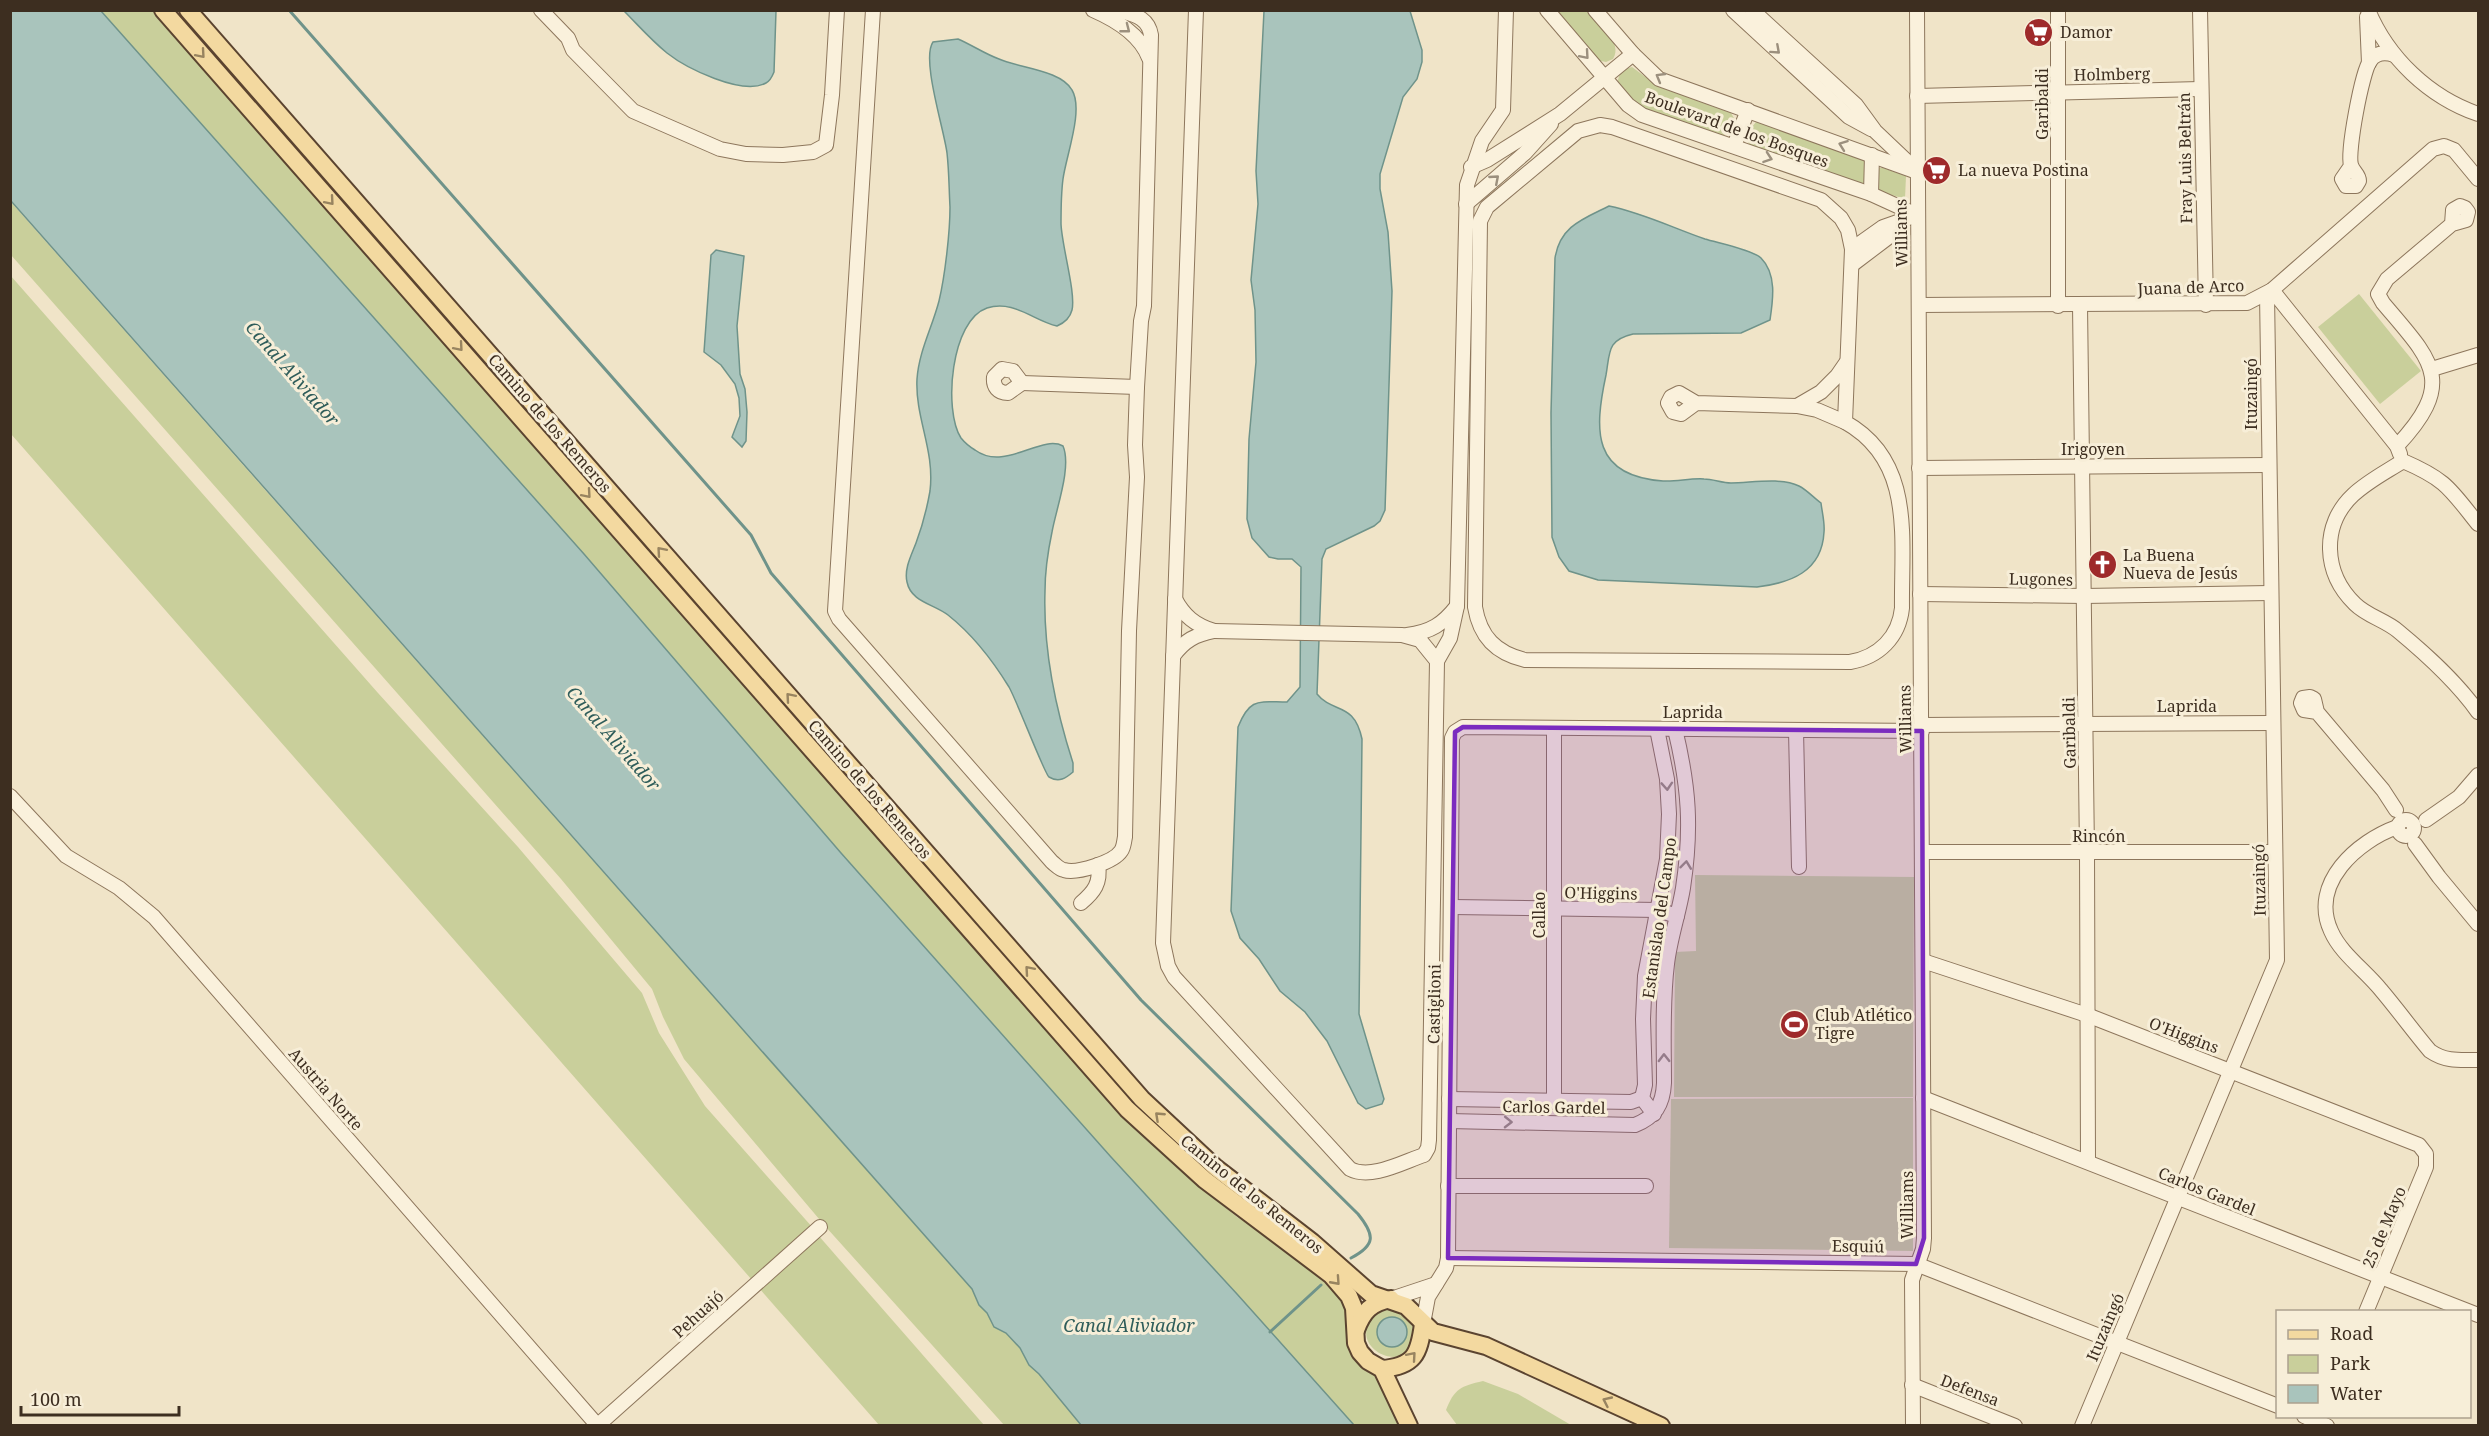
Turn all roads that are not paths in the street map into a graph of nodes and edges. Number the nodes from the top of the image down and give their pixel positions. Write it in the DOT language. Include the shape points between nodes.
graph roads {
  1 [pos="163,10"];
  2 [pos="188,10"];
  3 [pos="541,10"];
  4 [pos="837,10"];
  5 [pos="873,10"];
  6 [pos="1119,10"];
  7 [pos="1196,10"];
  8 [pos="1506,10"];
  9 [pos="1547,10"];
  10 [pos="1595,10"];
  11 [pos="1733,10"];
  12 [pos="1752,10"];
  13 [pos="1917,10"];
  14 [pos="2058,10"];
  15 [pos="2200,10"];
  16 [pos="2366,10"];
  17 [pos="1098,11"];
  18 [pos="1633,54"];
  19 [pos="2394,55"];
  20 [pos="1149,58"];
  21 [pos="2368,63"];
  22 [pos="1605,78"];
  23 [pos="2200,89"];
  24 [pos="2058,92"];
  25 [pos="1917,96"];
  26 [pos="1748,110"];
  27 [pos="1560,114"];
  28 [pos="2478,114"];
  29 [pos="1875,131"];
  30 [pos="1734,146"];
  31 [pos="1872,156"];
  32 [pos="2351,166"];
  33 [pos="1471,167"];
  34 [pos="1917,172"];
  35 [pos="2478,179"];
  36 [pos="1871,194"];
  37 [pos="1466,204"];
  38 [pos="1917,215"];
  39 [pos="1901,221"];
  40 [pos="2452,224"];
  41 [pos="1852,249"];
  42 [pos="1852,264"];
  43 [pos="2270,292"];
  44 [pos="1919,305"];
  45 [pos="2080,305"];
  46 [pos="2206,305"];
  47 [pos="2058,306"];
  48 [pos="2478,355"];
  49 [pos="1846,362"];
  50 [pos="2432,369"];
  51 [pos="1022,383"];
  52 [pos="1137,387"];
  53 [pos="1696,403"];
  54 [pos="1797,406"];
  55 [pos="1845,422"];
  56 [pos="2397,446"];
  57 [pos="2403,461"];
  58 [pos="2082,465"];
  59 [pos="2268,465"];
  60 [pos="1919,468"];
  61 [pos="2478,524"];
  62 [pos="2270,593"];
  63 [pos="1920,594"];
  64 [pos="2084,596"];
  65 [pos="1175,599"];
  66 [pos="1457,606"];
  67 [pos="1214,631"];
  68 [pos="1402,635"];
  69 [pos="1173,656"];
  70 [pos="1437,661"];
  71 [pos="2317,712"];
  72 [pos="2478,712"];
  73 [pos="2086,723"];
  74 [pos="2272,723"];
  75 [pos="1463,727"];
  76 [pos="1554,728"];
  77 [pos="1922,728"];
  78 [pos="1657,729"];
  79 [pos="1675,729"];
  80 [pos="1796,730"];
  81 [pos="2478,775"];
  82 [pos="10,796"];
  83 [pos="2407,830"];
  84 [pos="1923,852"];
  85 [pos="2087,852"];
  86 [pos="2275,852"];
  87 [pos="1098,865"];
  88 [pos="1799,867"];
  89 [pos="1081,903"];
  90 [pos="1452,907"];
  91 [pos="1555,909"];
  92 [pos="1658,910"];
  93 [pos="1677,916"];
  94 [pos="2478,924"];
  95 [pos="1923,961"];
  96 [pos="2087,1016"];
  97 [pos="2478,1060"];
  98 [pos="2231,1071"];
  99 [pos="1642,1098"];
  100 [pos="1923,1098"];
  101 [pos="1449,1099"];
  102 [pos="1554,1102"];
  103 [pos="1654,1114"];
  104 [pos="1449,1121"];
  105 [pos="2426,1154"];
  106 [pos="2088,1161"];
  107 [pos="1448,1186"];
  108 [pos="1646,1186"];
  109 [pos="2178,1198"];
  110 [pos="820,1227"];
  111 [pos="1448,1258"];
  112 [pos="1916,1264"];
  113 [pos="2381,1277"];
  114 [pos="1436,1284"];
  115 [pos="1391,1299"];
  116 [pos="2366,1310"];
  117 [pos="2465,1310"];
  118 [pos="1423,1324"];
  119 [pos="1356,1332"];
  120 [pos="2116,1342"];
  121 [pos="1382,1369"];
  122 [pos="1912,1385"];
  123 [pos="2276,1406"];
  124 [pos="597,1425"];
  125 [pos="1409,1425"];
  126 [pos="1661,1425"];
  127 [pos="1913,1425"];
  128 [pos="2016,1425"];
  129 [pos="2082,1425"];
  1 -- 119 [label="main road, Camino de los Remeros, one-way" via="1127,1109 1205,1180 1331,1275 1349,1296"];
  115 -- 2 [label="main road, Camino de los Remeros, one-way" via="1371,1294 1354,1281 1312,1242 1216,1168 1142,1099"];
  3 -- 4 [label="street" via="568,38 573,50 633,111 720,149 783,155 813,152 826,145"];
  5 -- 87 [label="street" via="835,611 1052,862 1071,871"];
  6 -- 20 [label="street" via="1147,23 1151,34"];
  7 -- 65 [label="street"];
  8 -- 33 [label="street" via="1503,110 1482,141"];
  9 -- 22 [label="street, Boulevard de los Bosques, one-way"];
  10 -- 18 [label="street, Boulevard de los Bosques"];
  11 -- 29 [label="street, one-way" via="1849,117"];
  12 -- 29 [label="street" via="1856,105"];
  13 -- 25 [label="street, Williams"];
  14 -- 24 [label="street, Garibaldi"];
  15 -- 23 [label="street, Fray Luis Beltrán"];
  16 -- 19 [label="street"];
  16 -- 21 [label="street"];
  17 -- 20 [label="street, one-way" via="1134,35"];
  18 -- 22 [label="street"];
  26 -- 18 [label="street, Boulevard de los Bosques, one-way" via="1659,79"];
  19 -- 21 [label="street" via="2380,53"];
  19 -- 28 [label="street" via="2440,96"];
  20 -- 52 [label="street" via="1144,306"];
  21 -- 32 [label="street" via="2351,143"];
  22 -- 27 [label="street"];
  22 -- 30 [label="street, Boulevard de los Bosques" via="1642,115"];
  23 -- 24 [label="street, Holmberg"];
  23 -- 46 [label="street, Fray Luis Beltrán"];
  24 -- 25 [label="street, Holmberg"];
  24 -- 47 [label="street, Garibaldi"];
  25 -- 34 [label="street, Williams"];
  26 -- 30 [label="street"];
  31 -- 26 [label="street, Boulevard de los Bosques, one-way"];
  27 -- 33 [label="street"];
  37 -- 27 [label="street, one-way" via="1525,153"];
  29 -- 34 [label="street"];
  30 -- 36 [label="street, Boulevard de los Bosques, one-way"];
  31 -- 34 [label="street, Boulevard de los Bosques"];
  31 -- 36 [label="street"];
  33 -- 37 [label="street"];
  34 -- 38 [label="street, Williams"];
  35 -- 43 [label="street, Juana de Arco" via="2454,150 2444,146 2433,149"];
  36 -- 38 [label="street, Boulevard de los Bosques"];
  37 -- 66 [label="street"];
  38 -- 39 [label="street"];
  38 -- 44 [label="street, Williams"];
  39 -- 41 [label="street" via="1883,227"];
  39 -- 42 [label="street" via="1890,236"];
  40 -- 50 [label="street" via="2386,279 2378,294"];
  41 -- 42 [label="street"];
  41 -- 55 [label="street" via="1841,218 1821,200 1600,125 1578,131 1487,207 1480,221 1475,607 1483,634 1498,649 1525,660 1850,662 1874,654 1892,637 1901,621 1899,493 1885,458 1874,443"];
  42 -- 49 [label="street"];
  43 -- 46 [label="street, Juana de Arco" via="2247,303"];
  43 -- 56 [label="street"];
  43 -- 59 [label="street, Ituzaingó"];
  44 -- 47 [label="street, Juana de Arco"];
  44 -- 60 [label="street, Williams"];
  45 -- 46 [label="street, Juana de Arco"];
  45 -- 47 [label="street, Juana de Arco"];
  45 -- 58 [label="street, Garibaldi"];
  48 -- 50 [label="street"];
  49 -- 54 [label="street" via="1821,392"];
  49 -- 55 [label="street"];
  50 -- 56 [label="street" via="2433,390 2425,409"];
  51 -- 52 [label="street"];
  52 -- 87 [label="street" via="1125,837 1121,851"];
  53 -- 54 [label="street"];
  54 -- 55 [label="street"];
  56 -- 57 [label="street"];
  57 -- 61 [label="street" via="2447,485"];
  57 -- 72 [label="street" via="2372,480 2337,515 2329,538 2331,562 2355,604 2396,629 2443,672"];
  58 -- 59 [label="street, Irigoyen"];
  58 -- 60 [label="street, Irigoyen"];
  58 -- 64 [label="street, Garibaldi"];
  59 -- 62 [label="street, Ituzaingó"];
  60 -- 63 [label="street, Williams"];
  62 -- 64 [label="street, Lugones"];
  62 -- 74 [label="street, Ituzaingó"];
  63 -- 64 [label="street, Lugones"];
  63 -- 77 [label="street, Williams"];
  64 -- 73 [label="street, Garibaldi"];
  65 -- 67 [label="street" via="1193,622"];
  65 -- 69 [label="street"];
  66 -- 68 [label="street" via="1431,630"];
  66 -- 70 [label="street" via="1450,638"];
  67 -- 68 [label="street"];
  67 -- 69 [label="street" via="1191,637"];
  68 -- 70 [label="street" via="1420,640"];
  69 -- 70 [label="street" via="1163,943 1168,966 1350,1169 1358,1173 1424,1155 1428,1148"];
  71 -- 83 [label="street" via="2383,790"];
  73 -- 74 [label="street, Laprida"];
  73 -- 77 [label="street, Laprida"];
  73 -- 85 [label="street, Garibaldi"];
  74 -- 86 [label="street, Ituzaingó"];
  75 -- 76 [label="street, Laprida"];
  75 -- 90 [label="street, Castiglioni" via="1452,738"];
  76 -- 78 [label="street, Laprida"];
  76 -- 91 [label="street, Callao"];
  77 -- 80 [label="street, Laprida"];
  77 -- 84 [label="street, Williams"];
  78 -- 79 [label="street, Laprida"];
  78 -- 92 [label="street, Estanislao del Campo, one-way" via="1669,814 1667,859"];
  79 -- 80 [label="street, Laprida"];
  93 -- 79 [label="street, Estanislao del Campo, one-way" via="1689,808"];
  80 -- 88 [label="street"];
  81 -- 83 [label="street" via="2459,797"];
  82 -- 124 [label="street, Austria Norte" via="66,856 119,888 154,917"];
  83 -- 94 [label="street"];
  83 -- 97 [label="street" via="2382,832 2354,852 2338,870 2328,897 2327,920 2337,941 2430,1051 2449,1060"];
  84 -- 85 [label="street, Rincón"];
  84 -- 95 [label="street, Williams"];
  85 -- 86 [label="street, Rincón"];
  85 -- 96 [label="street, Garibaldi"];
  86 -- 98 [label="street, Ituzaingó" via="2277,960"];
  87 -- 89 [label="street" via="1096,888"];
  90 -- 91 [label="street, O'Higgins"];
  90 -- 101 [label="street, Castiglioni"];
  91 -- 92 [label="street, O'Higgins"];
  91 -- 102 [label="street, Callao"];
  92 -- 93 [label="street, O'Higgins"];
  92 -- 99 [label="street, Estanislao del Campo" via="1645,976"];
  103 -- 93 [label="street, Estanislao del Campo, one-way" via="1663,1097 1663,997"];
  95 -- 96 [label="street, O'Higgins"];
  95 -- 100 [label="street, Williams"];
  96 -- 98 [label="street, O'Higgins"];
  96 -- 106 [label="street, Garibaldi"];
  98 -- 105 [label="street, O'Higgins" via="2419,1145"];
  98 -- 109 [label="street, Ituzaingó"];
  99 -- 102 [label="street, Carlos Gardel" via="1631,1102"];
  99 -- 103 [label="street"];
  100 -- 106 [label="street, Carlos Gardel"];
  100 -- 112 [label="street, Williams" via="1924,1239"];
  101 -- 102 [label="street, Carlos Gardel"];
  101 -- 104 [label="street, Castiglioni"];
  104 -- 103 [label="street, Carlos Gardel, one-way" via="1635,1125"];
  104 -- 107 [label="street, Castiglioni"];
  105 -- 113 [label="street, 25 de Mayo" via="2426,1167"];
  106 -- 109 [label="street, Carlos Gardel"];
  107 -- 108 [label="street"];
  107 -- 111 [label="street, Castiglioni"];
  109 -- 113 [label="street, Carlos Gardel"];
  109 -- 120 [label="street, Ituzaingó"];
  110 -- 124 [label="street, Pehuajó"];
  111 -- 112 [label="street, Esquiú"];
  111 -- 114 [label="street, Castiglioni"];
  112 -- 120 [label="street, Esquiú"];
  112 -- 122 [label="street, Williams" via="1912,1280"];
  113 -- 116 [label="street, 25 de Mayo"];
  113 -- 117 [label="street, Carlos Gardel"];
  114 -- 115 [label="street"];
  114 -- 118 [label="street, Castiglioni" via="1428,1297"];
  115 -- 118 [label="main road, Camino de los Remeros" via="1406,1306"];
  115 -- 119 [label="main road" via="1377,1302 1362,1314"];
  121 -- 118 [label="main road, one-way" via="1395,1368 1413,1358 1421,1343"];
  126 -- 118 [label="main road, Camino de los Remeros, one-way" via="1486,1346 1433,1332"];
  119 -- 121 [label="main road, Camino de los Remeros" via="1360,1352"];
  120 -- 123 [label="street, Esquiú"];
  120 -- 129 [label="street, Ituzaingó"];
  121 -- 125 [label="main road, Camino de los Remeros"];
  122 -- 127 [label="street, Williams"];
  122 -- 128 [label="street, Defensa"];
}
